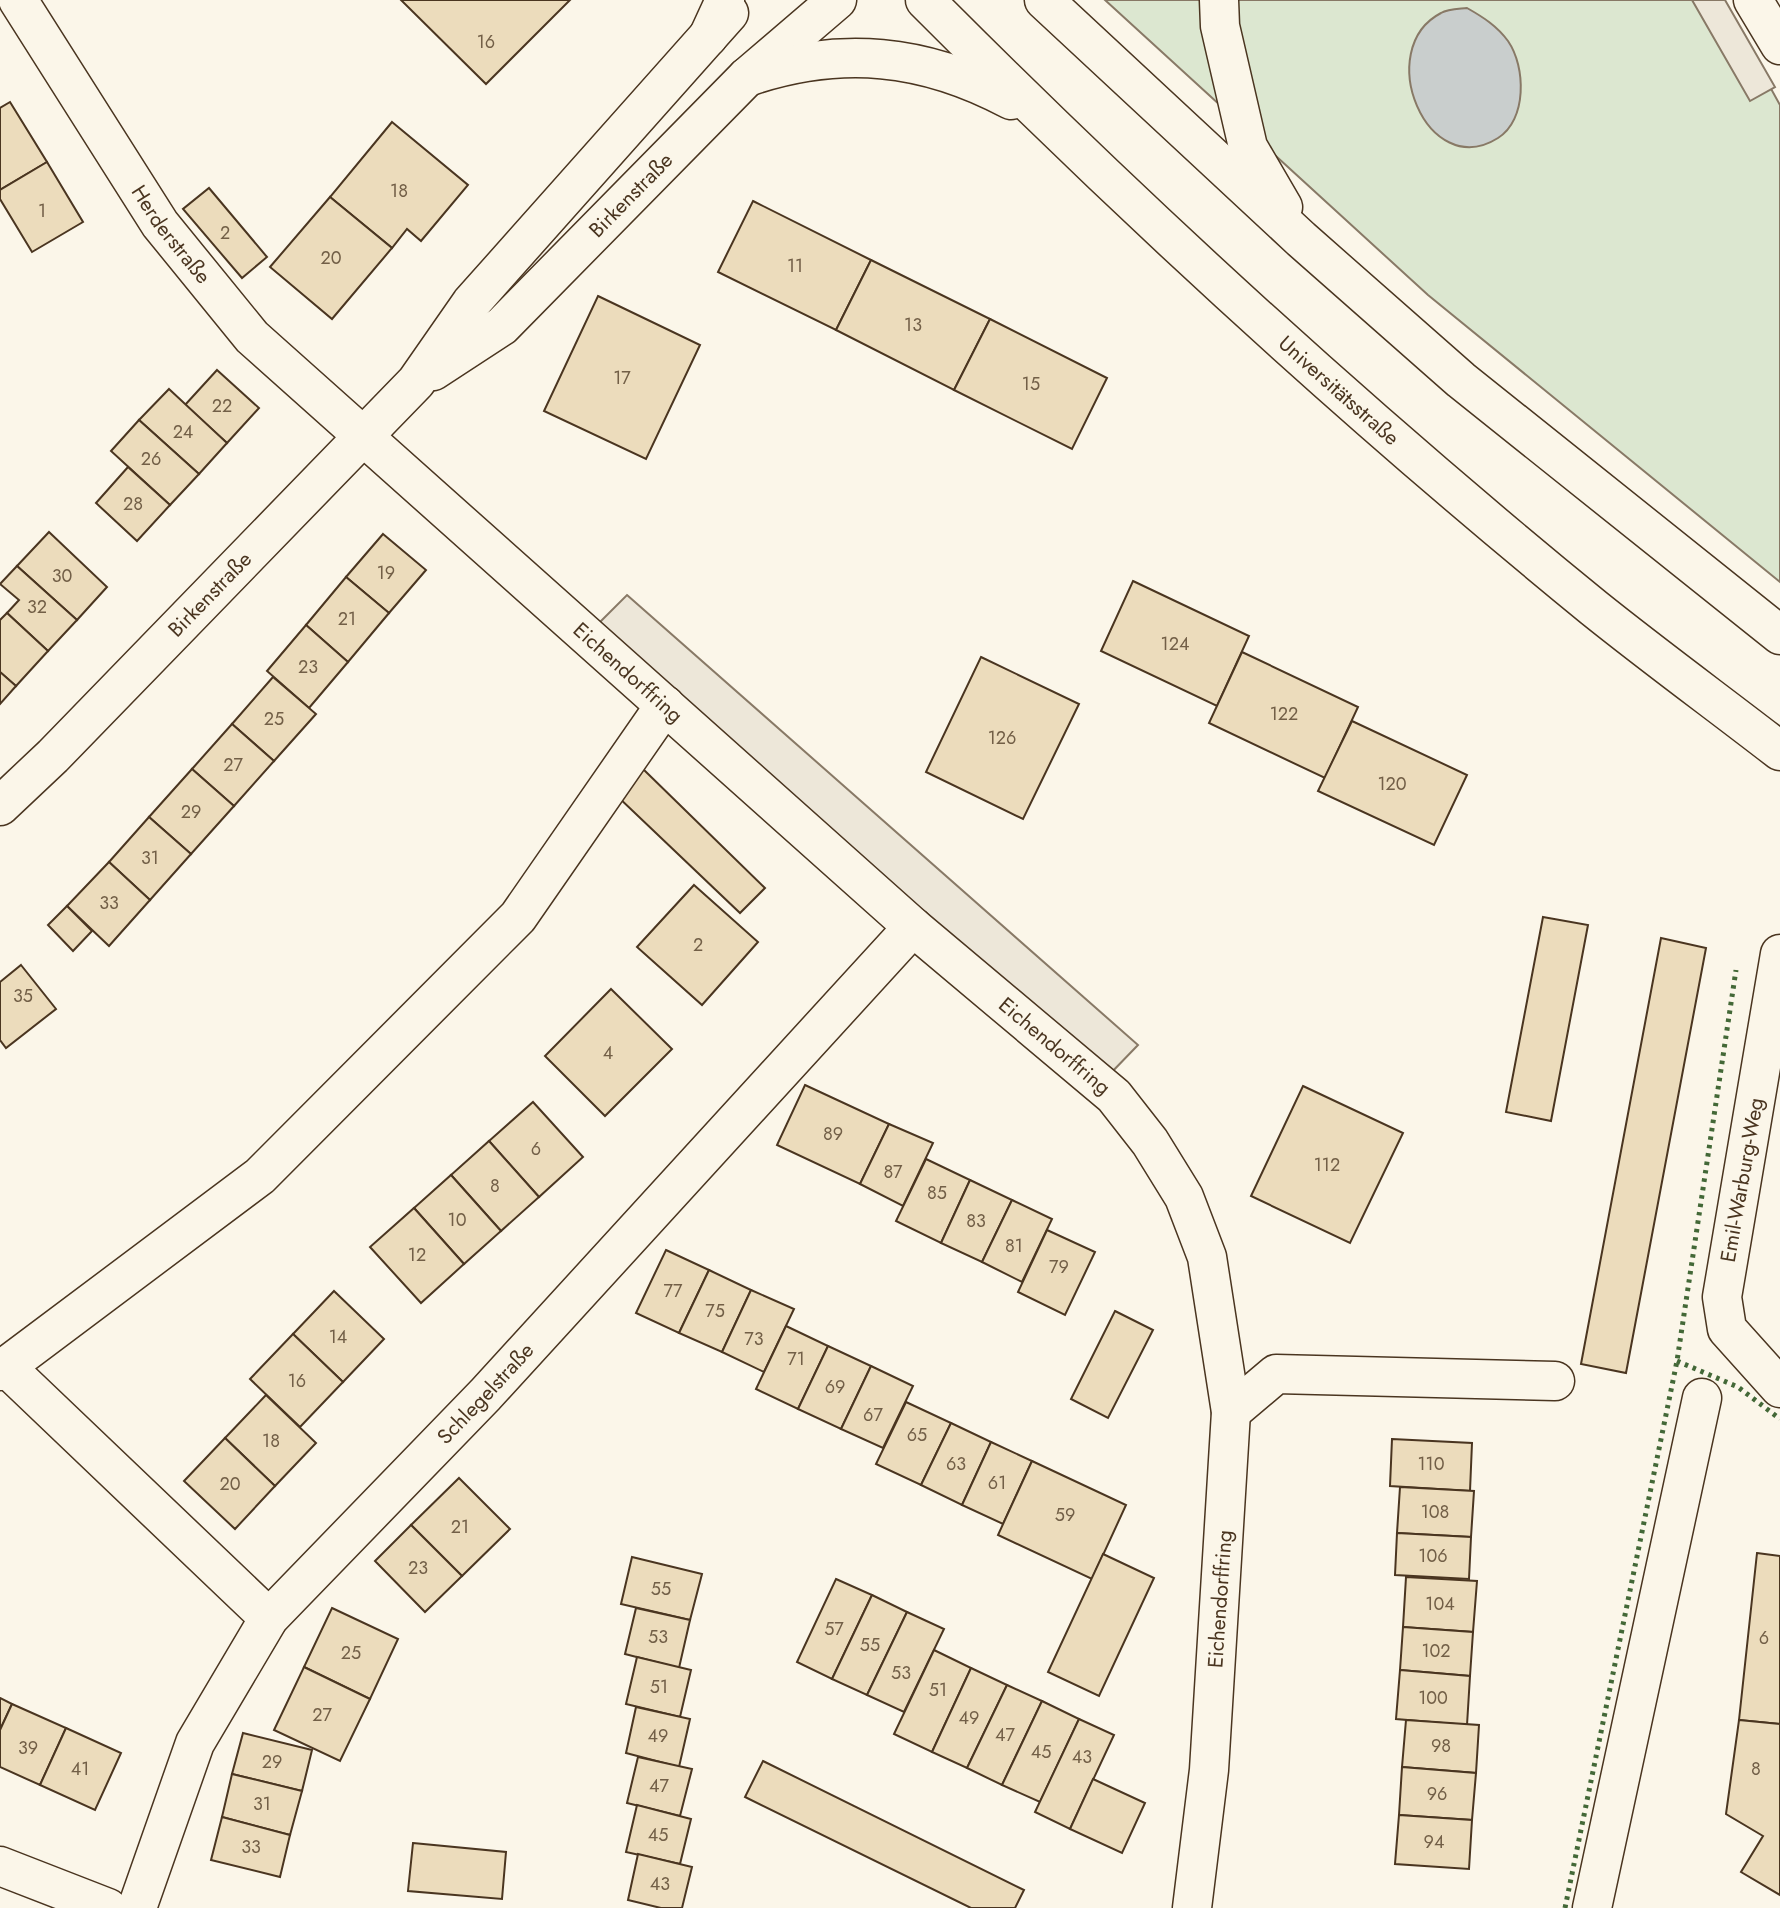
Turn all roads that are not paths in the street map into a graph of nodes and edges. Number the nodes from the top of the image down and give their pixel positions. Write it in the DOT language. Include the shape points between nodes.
graph roads {
  1 [pos="18,0"];
  2 [pos="725,0"];
  3 [pos="741,0"];
  4 [pos="838,0"];
  5 [pos="925,0"];
  6 [pos="1044,0"];
  7 [pos="1219,0"];
  8 [pos="1753,0"];
  9 [pos="708,37"];
  10 [pos="1780,45"];
  11 [pos="747,77"];
  12 [pos="1039,114"];
  13 [pos="1301,239"];
  14 [pos="416,382"];
  15 [pos="366,436"];
  16 [pos="1780,635"];
  17 [pos="665,705"];
  18 [pos="1780,751"];
  19 [pos="0,806"];
  20 [pos="912,927"];
  21 [pos="1780,954"];
  22 [pos="3,1369"];
  23 [pos="1555,1381"];
  24 [pos="1780,1388"];
  25 [pos="1702,1398"];
  26 [pos="1231,1412"];
  27 [pos="269,1618"];
  28 [pos="0,1866"];
  29 [pos="108,1908"];
  30 [pos="137,1908"];
  31 [pos="1192,1908"];
  32 [pos="1591,1908"];
  1 -- 15 [label="street, Herderstraße" via="160,224 252,337"];
  2 -- 9 [label="street"];
  3 -- 9 [label="street, Birkenstraße"];
  4 -- 11 [label="street, Birkenstraße"];
  5 -- 12 [label="street, Universitätsstraße"];
  6 -- 13 [label="street"];
  7 -- 13 [label="street" via="1220,26 1248,147"];
  8 -- 10 [label="street"];
  9 -- 14 [label="street, Birkenstraße" via="471,303"];
  11 -- 12 [label="street" via="788,63 834,57 928,65 980,84"];
  11 -- 14 [label="street, Birkenstraße" via="502,326"];
  12 -- 18 [label="street, Universitätsstraße" via="1244,307 1409,452 1596,609"];
  13 -- 16 [label="street" via="1461,380"];
  14 -- 15 [label="street, Birkenstraße"];
  15 -- 17 [label="street, Eichendorffring"];
  15 -- 19 [label="street, Birkenstraße"];
  17 -- 20 [label="street, Eichendorffring"];
  17 -- 22 [label="street" via="518,917 270,1167"];
  20 -- 26 [label="street, Eichendorffring" via="1114,1096 1150,1142 1184,1197 1207,1257"];
  20 -- 27 [label="street, Schlegelstraße" via="485,1395"];
  21 -- 24 [label="street, Emil-Warburg-Weg" via="1722,1297 1727,1329"];
  22 -- 27 [label="street"];
  23 -- 26 [label="street" via="1276,1374"];
  25 -- 32 [label="street"];
  26 -- 31 [label="street, Eichendorffring" via="1209,1770"];
  27 -- 30 [label="street, Schlegelstraße" via="195,1744"];
  28 -- 29 [label="street"];
}
